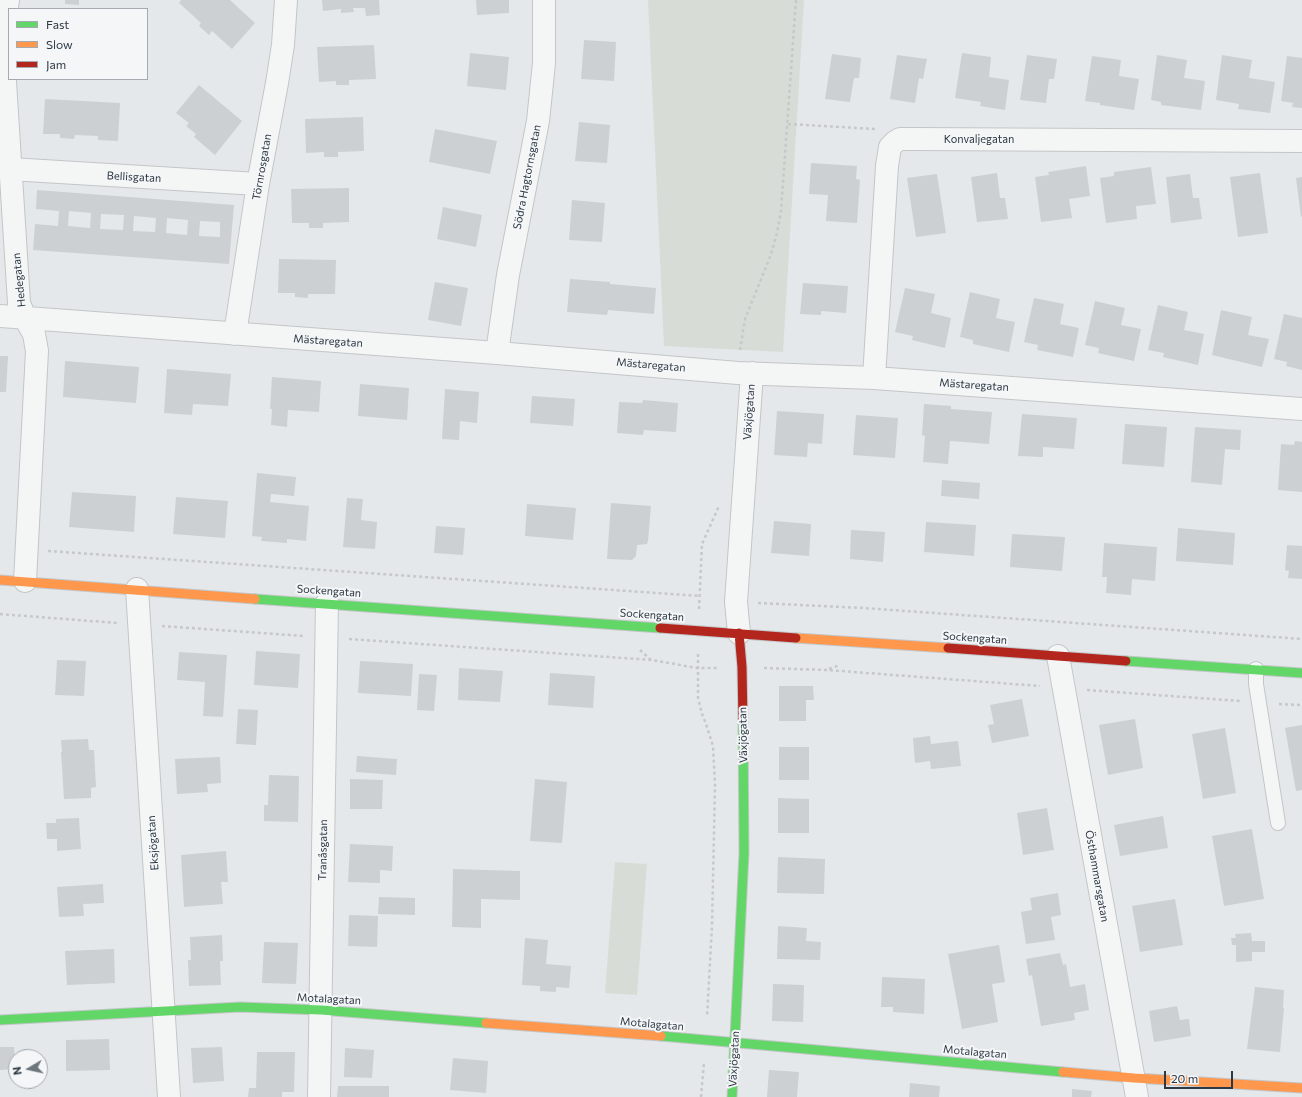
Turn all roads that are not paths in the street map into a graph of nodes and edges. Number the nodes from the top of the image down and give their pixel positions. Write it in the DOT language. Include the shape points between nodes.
graph roads {
  1 [pos="8,0"];
  2 [pos="286,0"];
  3 [pos="544,0"];
  4 [pos="1302,141"];
  5 [pos="10,169"];
  6 [pos="258,184"];
  7 [pos="0,316"];
  8 [pos="25,318"];
  9 [pos="235,334"];
  10 [pos="497,352"];
  11 [pos="745,373"];
  12 [pos="874,378"];
  13 [pos="1302,409"];
  14 [pos="0,580"];
  15 [pos="25,581"];
  16 [pos="137,589"];
  17 [pos="327,604"];
  18 [pos="738,633"];
  19 [pos="1058,656"];
  20 [pos="1256,669"];
  21 [pos="1302,672"];
  22 [pos="1278,823"];
  23 [pos="321,1010"];
  24 [pos="164,1011"];
  25 [pos="0,1020"];
  26 [pos="735,1042"];
  27 [pos="1136,1088"];
  28 [pos="1302,1088"];
  29 [pos="169,1097"];
  30 [pos="319,1097"];
  31 [pos="732,1097"];
  1 -- 5 [label="street, Hedegatan" via="4,29 4,66"];
  2 -- 6 [label="street, Törnrosgatan" via="283,45"];
  3 -- 10 [label="street, Södra Hagtornsgatan" via="544,63 538,121 508,275"];
  4 -- 12 [label="street, Konvaljegatan" via="900,139 890,147 887,166"];
  5 -- 6 [label="street, Bellisgatan"];
  5 -- 8 [label="street, Hedegatan" via="19,303"];
  6 -- 9 [label="street, Törnrosgatan"];
  7 -- 8 [label="street, Mästaregatan"];
  8 -- 9 [label="street, Mästaregatan"];
  8 -- 15 [label="street, Hedegatan" via="34,334 37,351"];
  9 -- 10 [label="street, Mästaregatan"];
  10 -- 11 [label="street, Mästaregatan"];
  11 -- 12 [label="street, Mästaregatan"];
  11 -- 18 [label="street, Växjögatan" via="736,602"];
  12 -- 13 [label="street, Mästaregatan"];
  14 -- 15 [label="street, Sockengatan"];
  15 -- 16 [label="street, Sockengatan"];
  16 -- 17 [label="street, Sockengatan"];
  16 -- 24 [label="street, Eksjögatan"];
  17 -- 18 [label="street, Sockengatan"];
  17 -- 23 [label="street, Tranåsgatan"];
  18 -- 19 [label="street, Sockengatan"];
  18 -- 26 [label="street, Växjögatan" via="742,667 744,853"];
  19 -- 20 [label="street, Sockengatan"];
  19 -- 27 [label="street, Östhammarsgatan"];
  20 -- 21 [label="street, Sockengatan"];
  20 -- 22 [label="lane" via="1256,684"];
  23 -- 24 [label="street, Motalagatan" via="240,1007"];
  23 -- 26 [label="street, Motalagatan"];
  23 -- 30 [label="street, Tranåsgatan"];
  24 -- 25 [label="street, Motalagatan"];
  24 -- 29 [label="street, Eksjögatan"];
  26 -- 27 [label="street, Motalagatan"];
  26 -- 31 [label="street, Växjögatan"];
  27 -- 28 [label="street, Motalagatan"];
}
